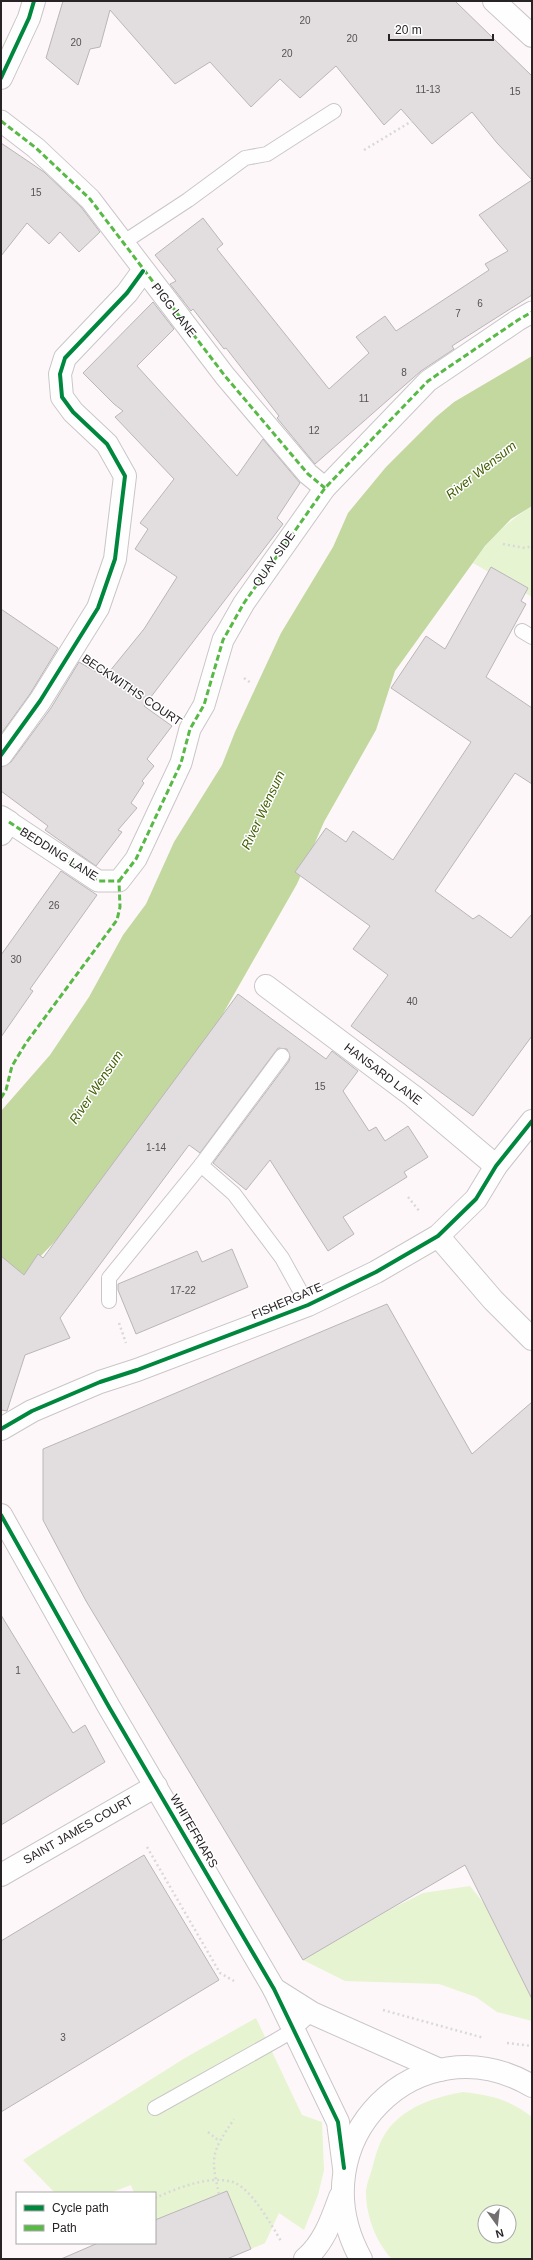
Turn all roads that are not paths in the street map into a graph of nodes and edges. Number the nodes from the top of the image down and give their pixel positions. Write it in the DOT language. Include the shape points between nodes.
graph roads {
  1 [pos="34,1"];
  2 [pos="494,1"];
  3 [pos="532,36"];
  4 [pos="1,78"];
  5 [pos="334,111"];
  6 [pos="1,121"];
  7 [pos="124,242"];
  8 [pos="143,271"];
  9 [pos="532,312"];
  10 [pos="324,488"];
  11 [pos="1,755"];
  12 [pos="4,824"];
  13 [pos="119,881"];
  14 [pos="266,986"];
  15 [pos="282,1056"];
  16 [pos="532,1122"];
  17 [pos="201,1165"];
  18 [pos="496,1166"];
  19 [pos="438,1236"];
  20 [pos="109,1300"];
  21 [pos="308,1305"];
  22 [pos="532,1339"];
  23 [pos="1,1429"];
  24 [pos="1,1515"];
  25 [pos="156,1786"];
  26 [pos="1,1875"];
  27 [pos="274,1989"];
  28 [pos="312,2013"];
  29 [pos="292,2031"];
  30 [pos="440,2070"];
  31 [pos="496,2071"];
  32 [pos="532,2073"];
  33 [pos="532,2086"];
  34 [pos="155,2108"];
  35 [pos="344,2168"];
  36 [pos="342,2193"];
  37 [pos="305,2259"];
  38 [pos="361,2259"];
  1 -- 4 [label="street" via="29,18"];
  2 -- 3 [label="street"];
  5 -- 7 [label="lane" via="268,154 245,158"];
  6 -- 7 [label="street, PIGG LANE" via="36,148 90,199"];
  7 -- 8 [label="street, PIGG LANE"];
  8 -- 10 [label="street, PIGG LANE" via="225,376 308,474"];
  8 -- 11 [label="street" via="127,293 65,358 60,374 62,396 73,412 107,444 124,476 115,559 98,608 73,650"];
  9 -- 10 [label="street, QUAY SIDE" via="428,382"];
  10 -- 13 [label="street, QUAY SIDE" via="244,603 223,640 204,705 190,729 181,762 136,859"];
  12 -- 13 [label="street, BEDDING LANE" via="98,881"];
  14 -- 18 [label="street, HANSARD LANE" via="413,1096"];
  15 -- 17 [label="lane"];
  16 -- 18 [label="street, FISHERGATE"];
  17 -- 20 [label="lane" via="109,1278"];
  17 -- 21 [label="lane" via="234,1194 282,1258"];
  18 -- 19 [label="street, FISHERGATE" via="476,1198"];
  19 -- 21 [label="street, FISHERGATE" via="376,1272"];
  19 -- 22 [label="street" via="493,1300"];
  21 -- 23 [label="street, FISHERGATE" via="80,1391"];
  24 -- 25 [label="street, WHITEFRIARS"];
  25 -- 26 [label="street, SAINT JAMES COURT"];
  25 -- 27 [label="street, WHITEFRIARS"];
  27 -- 28 [label="street, WHITEFRIARS"];
  27 -- 29 [label="street, WHITEFRIARS"];
  28 -- 29 [label="lane"];
  28 -- 30 [label="street, WHITEFRIARS"];
  29 -- 34 [label="lane"];
  29 -- 35 [label="street, WHITEFRIARS" via="338,2122"];
  30 -- 31 [label="street" via="459,2067"];
  30 -- 35 [label="street" via="417,2078 377,2105 362,2123 351,2145"];
  31 -- 32 [label="street"];
  31 -- 33 [label="street" via="519,2078"];
  35 -- 36 [label="street"];
  36 -- 37 [label="street" via="330,2226 313,2253"];
  36 -- 38 [label="street" via="344,2218"];
}
